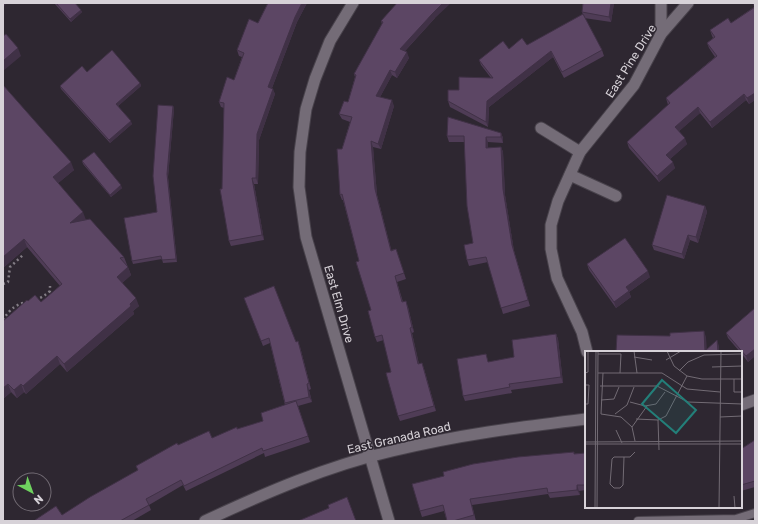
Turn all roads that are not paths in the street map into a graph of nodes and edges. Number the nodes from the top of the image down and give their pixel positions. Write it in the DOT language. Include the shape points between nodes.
graph roads {
  1 [pos="353,3"];
  2 [pos="661,3"];
  3 [pos="688,3"];
  4 [pos="661,34"];
  5 [pos="541,128"];
  6 [pos="580,152"];
  7 [pos="570,175"];
  8 [pos="616,196"];
  9 [pos="587,351"];
  10 [pos="755,400"];
  11 [pos="742,405"];
  12 [pos="585,419"];
  13 [pos="369,457"];
  14 [pos="755,513"];
  15 [pos="205,521"];
  16 [pos="389,521"];
  17 [pos="638,521"];
  1 -- 13 [label="street, East Elm Drive" via="330,41 309,97 300,152 300,187 306,238"];
  2 -- 4 [label="street"];
  3 -- 4 [label="street, East Pine Drive"];
  4 -- 6 [label="street, East Pine Drive" via="634,85"];
  5 -- 6 [label="street"];
  6 -- 7 [label="street, East Pine Drive"];
  7 -- 8 [label="street"];
  7 -- 9 [label="street, East Pine Drive" via="551,225 551,249 557,278 582,332"];
  10 -- 11 [label="street"];
  12 -- 13 [label="street, East Granada Road" via="480,432"];
  13 -- 15 [label="street, East Granada Road" via="264,494"];
  13 -- 16 [label="street, East Elm Drive"];
  14 -- 17 [label="lane" via="736,519"];
}
